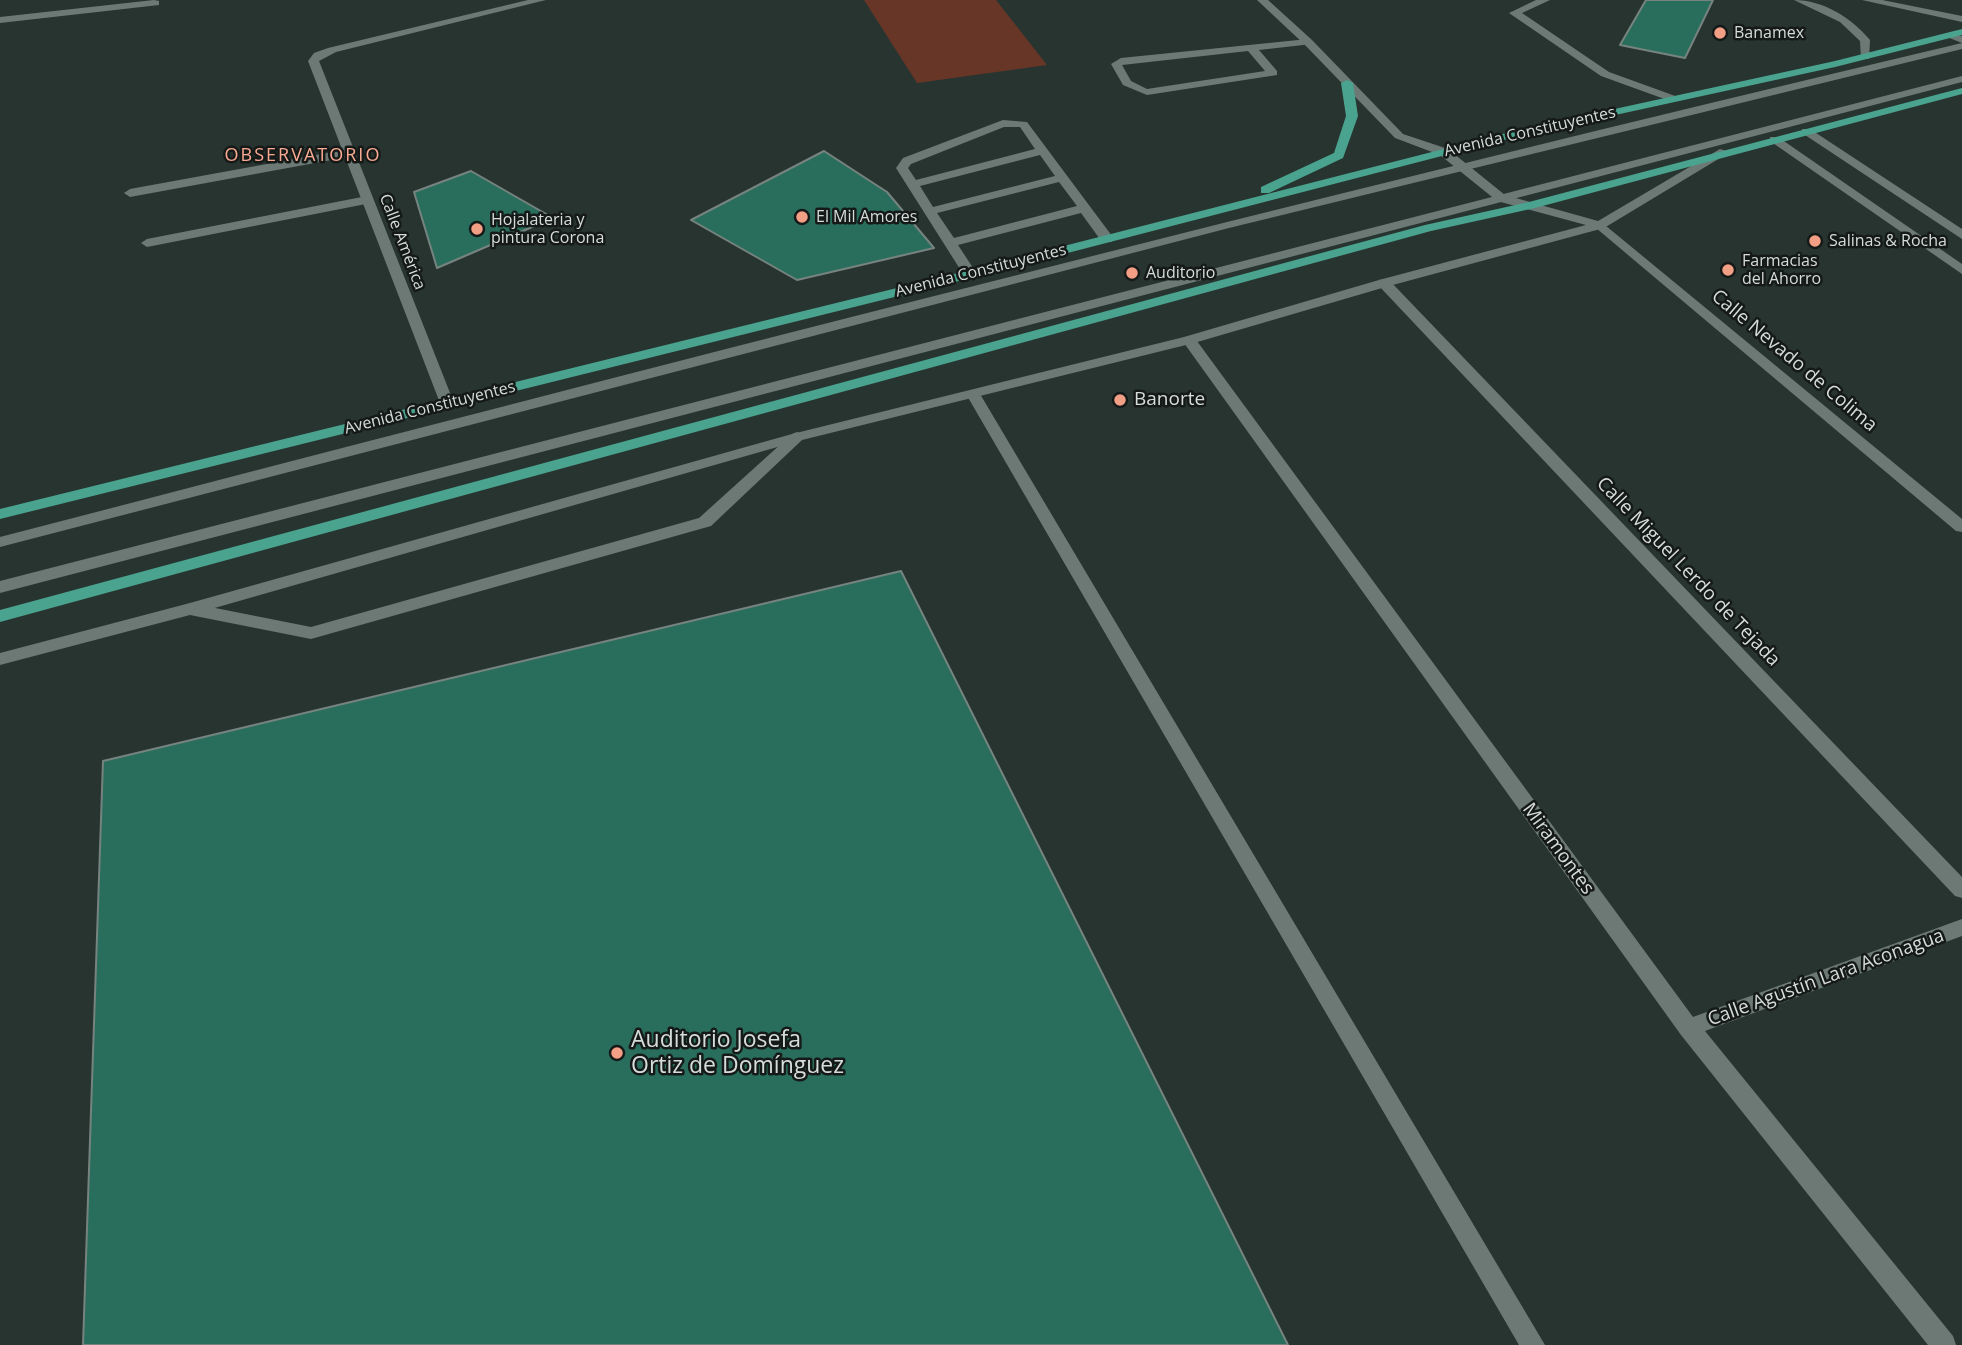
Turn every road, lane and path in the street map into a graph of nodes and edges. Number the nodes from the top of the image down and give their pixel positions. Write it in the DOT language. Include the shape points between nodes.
graph roads {
  1 [pos="541,0"];
  2 [pos="1262,0"];
  3 [pos="1545,0"];
  4 [pos="1802,0"];
  5 [pos="1867,0"];
  6 [pos="155,3"];
  7 [pos="1962,19"];
  8 [pos="0,20"];
  9 [pos="1958,36"];
  10 [pos="1308,42"];
  11 [pos="1962,46"];
  12 [pos="1250,47"];
  13 [pos="1865,57"];
  14 [pos="1962,79"];
  15 [pos="1347,83"];
  16 [pos="1962,91"];
  17 [pos="1674,99"];
  18 [pos="1806,131"];
  19 [pos="1774,139"];
  20 [pos="1041,151"];
  21 [pos="1444,152"];
  22 [pos="1724,152"];
  23 [pos="349,153"];
  24 [pos="1463,167"];
  25 [pos="1061,178"];
  26 [pos="914,184"];
  27 [pos="130,193"];
  28 [pos="1501,198"];
  29 [pos="367,200"];
  30 [pos="1531,205"];
  31 [pos="1085,208"];
  32 [pos="931,211"];
  33 [pos="1221,212"];
  34 [pos="1600,225"];
  35 [pos="1962,235"];
  36 [pos="1107,240"];
  37 [pos="147,243"];
  38 [pos="951,243"];
  39 [pos="1962,270"];
  40 [pos="970,275"];
  41 [pos="1384,283"];
  42 [pos="1189,340"];
  43 [pos="973,394"];
  44 [pos="447,403"];
  45 [pos="797,438"];
  46 [pos="0,514"];
  47 [pos="1962,527"];
  48 [pos="0,542"];
  49 [pos="0,587"];
  50 [pos="190,609"];
  51 [pos="0,616"];
  52 [pos="0,659"];
  53 [pos="1962,890"];
  54 [pos="1962,927"];
  55 [pos="1689,1028"];
  56 [pos="1533,1345"];
  57 [pos="1944,1345"];
  1 -- 23 [label="street, Calle América" via="318,55 313,61"];
  2 -- 10 [label="street"];
  3 -- 17 [label="street" via="1514,13 1605,74"];
  4 -- 13 [label="street" via="1851,26 1865,40"];
  5 -- 7 [label="street"];
  6 -- 8 [label="street"];
  9 -- 13 [label="main road, Avenida Constituyentes"];
  10 -- 12 [label="street"];
  10 -- 15 [label="street"];
  11 -- 24 [label="street"];
  12 -- 12 [label="street" via="1121,61 1116,64 1134,90 1147,92 1273,73"];
  13 -- 17 [label="main road, Avenida Constituyentes"];
  14 -- 28 [label="street"];
  15 -- 21 [label="street" via="1399,136"];
  15 -- 33 [label="main road" via="1352,116 1339,155"];
  16 -- 18 [label="main road"];
  17 -- 21 [label="main road, Avenida Constituyentes"];
  18 -- 19 [label="main road"];
  18 -- 35 [label="street"];
  19 -- 22 [label="main road"];
  19 -- 39 [label="street"];
  20 -- 25 [label="street"];
  20 -- 26 [label="street"];
  20 -- 26 [label="street" via="1023,124 1003,122 907,161 902,168"];
  21 -- 24 [label="street"];
  21 -- 33 [label="main road, Avenida Constituyentes"];
  22 -- 30 [label="main road"];
  22 -- 34 [label="street"];
  23 -- 27 [label="street"];
  23 -- 29 [label="street, Calle América"];
  24 -- 28 [label="street"];
  24 -- 48 [label="street"];
  25 -- 31 [label="street"];
  25 -- 32 [label="street"];
  26 -- 32 [label="street"];
  28 -- 30 [label="street"];
  28 -- 49 [label="street"];
  29 -- 37 [label="street"];
  29 -- 44 [label="street, Calle América"];
  30 -- 34 [label="street"];
  30 -- 51 [label="main road" via="1429,228"];
  31 -- 36 [label="street"];
  31 -- 38 [label="street"];
  32 -- 38 [label="street"];
  33 -- 36 [label="main road, Avenida Constituyentes"];
  34 -- 41 [label="street"];
  34 -- 47 [label="street, Calle Nevado de Colima"];
  36 -- 40 [label="main road, Avenida Constituyentes"];
  38 -- 40 [label="street"];
  40 -- 44 [label="main road, Avenida Constituyentes"];
  41 -- 42 [label="street"];
  41 -- 53 [label="street, Calle Miguel Lerdo de Tejada"];
  42 -- 43 [label="street"];
  42 -- 55 [label="street, Miramontes"];
  43 -- 45 [label="street"];
  43 -- 56 [label="street"];
  44 -- 46 [label="main road, Avenida Constituyentes"];
  45 -- 50 [label="street"];
  45 -- 50 [label="street" via="705,522 312,633"];
  50 -- 52 [label="street"];
  54 -- 55 [label="street, Calle Agustín Lara Aconagua"];
  55 -- 57 [label="street, Miramontes"];
}
